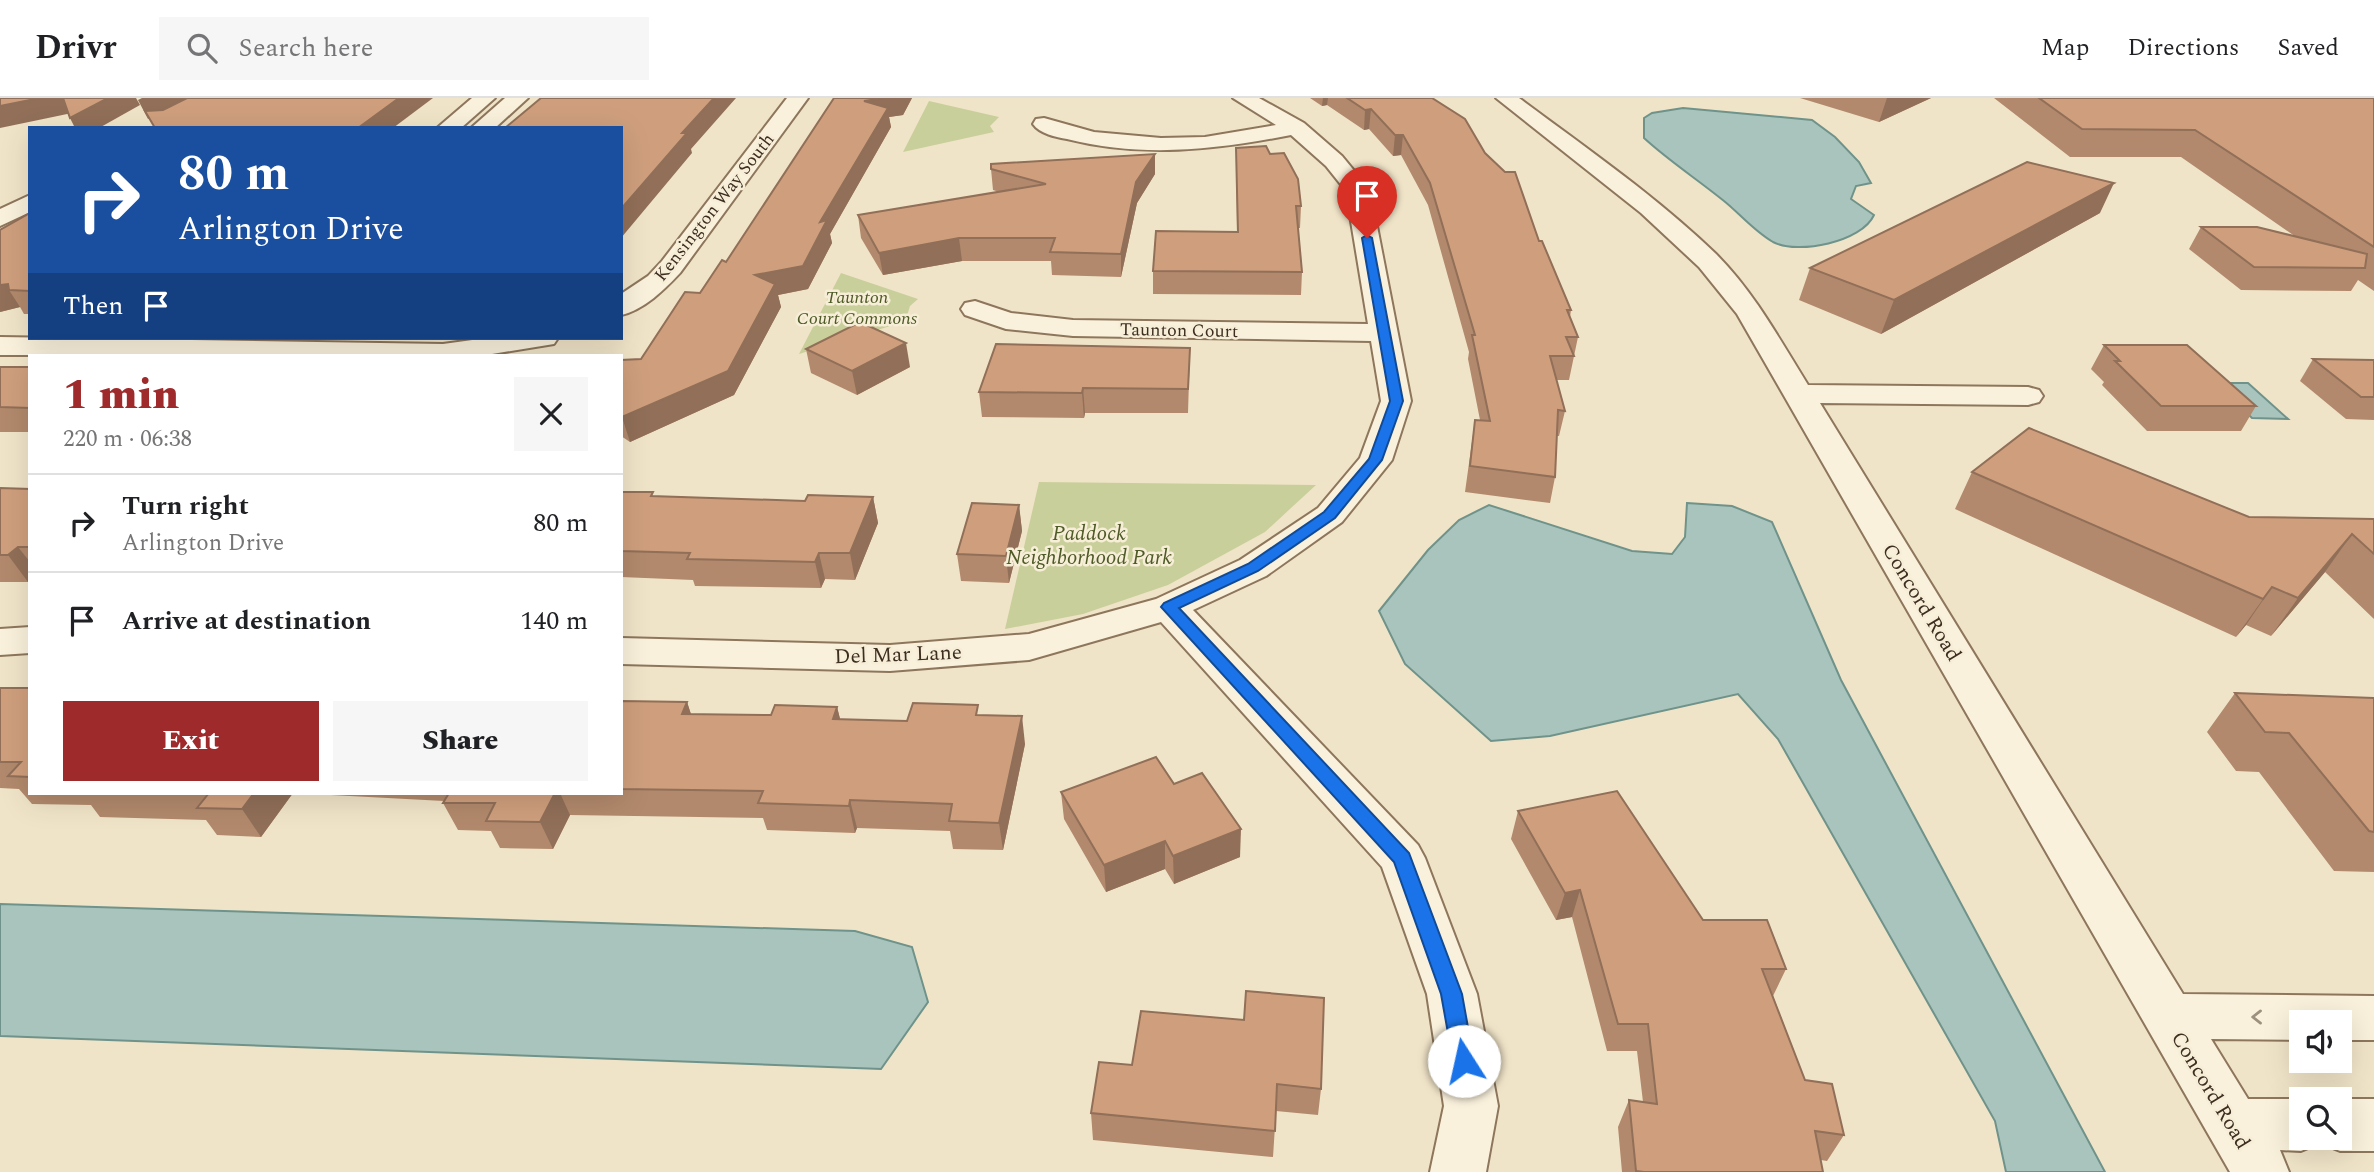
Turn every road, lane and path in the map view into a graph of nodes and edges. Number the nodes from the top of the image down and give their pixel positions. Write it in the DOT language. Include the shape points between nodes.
graph roads {
  1 [pos="485,98"];
  2 [pos="518,98"];
  3 [pos="798,98"];
  4 [pos="1243,98"];
  5 [pos="1506,98"];
  6 [pos="1044,124"];
  7 [pos="450,126"];
  8 [pos="484,126"];
  9 [pos="1296,128"];
  10 [pos="28,203"];
  11 [pos="0,219"];
  12 [pos="623,306"];
  13 [pos="975,309"];
  14 [pos="1385,333"];
  15 [pos="531,340"];
  16 [pos="178,343"];
  17 [pos="224,344"];
  18 [pos="0,346"];
  19 [pos="1799,394"];
  20 [pos="2028,396"];
  21 [pos="1169,607"];
  22 [pos="28,640"];
  23 [pos="0,642"];
  24 [pos="623,651"];
  25 [pos="2166,1016"];
  26 [pos="2374,1018"];
  27 [pos="2232,1124"];
  28 [pos="2289,1125"];
  29 [pos="2352,1125"];
  30 [pos="2374,1125"];
  31 [pos="1458,1172"];
  32 [pos="2261,1172"];
  1 -- 7 [label="street"];
  2 -- 8 [label="street"];
  3 -- 12 [label="street, Kensington Way South" via="671,267"];
  4 -- 9 [label="street, Del Mar Lane"];
  5 -- 19 [label="street, Concord Road" via="1650,208 1707,261 1749,311"];
  6 -- 9 [label="street" via="1066,135 1174,147"];
  9 -- 14 [label="street, Del Mar Lane" via="1329,154 1357,190"];
  10 -- 11 [label="street"];
  13 -- 14 [label="street, Taunton Court" via="1006,321 1073,328"];
  14 -- 21 [label="street, Del Mar Lane" via="1396,401 1376,460 1329,515 1253,568"];
  15 -- 17 [label="street" via="443,353"];
  16 -- 17 [label="street"];
  16 -- 18 [label="street"];
  19 -- 20 [label="street"];
  19 -- 25 [label="street, Concord Road"];
  21 -- 24 [label="street, Del Mar Lane" via="1029,647 890,657"];
  21 -- 31 [label="street" via="1402,858 1454,1006 1471,1105"];
  22 -- 23 [label="street"];
  26 -- 25 [label="street, one-way"];
  25 -- 27 [label="street, Concord Road"];
  27 -- 28 [label="street"];
  27 -- 32 [label="street, Concord Road"];
  29 -- 30 [label="street"];
}
